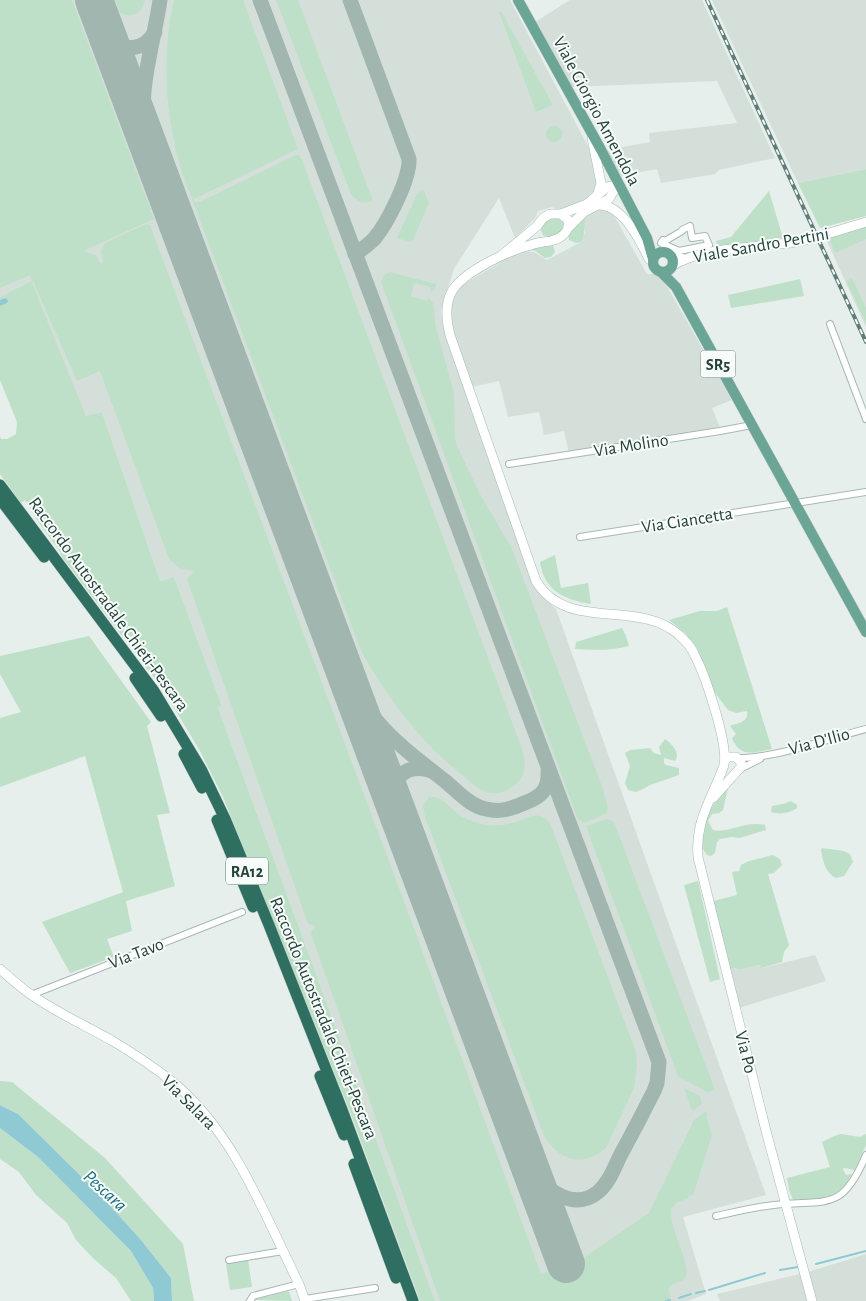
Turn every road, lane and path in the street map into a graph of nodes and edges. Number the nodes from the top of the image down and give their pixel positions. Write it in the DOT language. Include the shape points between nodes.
graph roads {
  1 [pos="518,0"];
  2 [pos="591,132"];
  3 [pos="618,184"];
  4 [pos="599,200"];
  5 [pos="561,214"];
  6 [pos="866,222"];
  7 [pos="536,226"];
  8 [pos="569,227"];
  9 [pos="647,238"];
  10 [pos="545,241"];
  11 [pos="664,250"];
  12 [pos="502,255"];
  13 [pos="684,259"];
  14 [pos="653,261"];
  15 [pos="672,267"];
  16 [pos="661,272"];
  17 [pos="676,287"];
  18 [pos="830,324"];
  19 [pos="866,419"];
  20 [pos="752,425"];
  21 [pos="509,464"];
  22 [pos="0,485"];
  23 [pos="866,492"];
  24 [pos="0,499"];
  25 [pos="795,503"];
  26 [pos="580,537"];
  27 [pos="866,632"];
  28 [pos="719,725"];
  29 [pos="866,729"];
  30 [pos="773,754"];
  31 [pos="737,757"];
  32 [pos="725,764"];
  33 [pos="737,771"];
  34 [pos="709,802"];
  35 [pos="242,912"];
  36 [pos="0,970"];
  37 [pos="31,995"];
  38 [pos="866,1155"];
  39 [pos="787,1204"];
  40 [pos="716,1216"];
  41 [pos="283,1251"];
  42 [pos="229,1260"];
  43 [pos="299,1284"];
  44 [pos="375,1288"];
  45 [pos="305,1300"];
  46 [pos="250,1301"];
  47 [pos="405,1301"];
  48 [pos="413,1301"];
  49 [pos="812,1301"];
  1 -- 2 [label="main road, Viale Giorgio Amendola / SR5"];
  2 -- 3 [label="main road, Viale Giorgio Amendola / SR5"];
  2 -- 4 [label="street" via="601,183"];
  3 -- 4 [label="street" via="606,187"];
  3 -- 9 [label="main road, Viale Giorgio Amendola / SR5"];
  4 -- 5 [label="street"];
  4 -- 8 [label="street"];
  4 -- 14 [label="street" via="613,207 621,216"];
  5 -- 7 [label="street" via="547,216"];
  5 -- 8 [label="street" via="568,220"];
  6 -- 13 [label="street, Viale Sandro Pertini" via="795,242 757,245"];
  7 -- 10 [label="street"];
  7 -- 12 [label="street"];
  8 -- 10 [label="street" via="553,241"];
  9 -- 11 [label="main road, Viale Giorgio Amendola / SR5"];
  9 -- 14 [label="main road, Viale Giorgio Amendola / SR5"];
  10 -- 12 [label="street"];
  11 -- 11 [label="street" via="664,239 690,226 692,238 705,236 709,245 679,251"];
  11 -- 13 [label="street, Viale Sandro Pertini"];
  11 -- 14 [label="main road" via="656,254"];
  11 -- 15 [label="main road, SR5" via="673,260"];
  12 -- 28 [label="street" via="459,280 451,293 446,316 536,581 545,594 573,609 642,618 664,624 678,633 695,656"];
  13 -- 15 [label="street, Viale Sandro Pertini"];
  14 -- 16 [label="main road, SR5" via="655,269"];
  15 -- 16 [label="main road"];
  15 -- 17 [label="main road, SR5"];
  16 -- 17 [label="main road, SR5"];
  17 -- 20 [label="main road, SR5"];
  18 -- 19 [label="street"];
  20 -- 21 [label="street, Via Molino"];
  20 -- 25 [label="main road, SR5"];
  22 -- 48 [label="highway, Raccordo Autostradale Chieti-Pescara / RA12" via="148,683 201,769 269,925"];
  23 -- 25 [label="street, Via Ciancetta"];
  24 -- 47 [label="highway, Raccordo Autostradale Chieti-Pescara / RA12" via="140,685 196,776 298,1020"];
  25 -- 26 [label="street, Via Ciancetta"];
  25 -- 27 [label="main road, SR5"];
  28 -- 31 [label="street"];
  28 -- 32 [label="street"];
  29 -- 30 [label="street, Via D'Ilio"];
  30 -- 31 [label="street, Via D'Ilio"];
  30 -- 33 [label="street, Via D'Ilio"];
  31 -- 32 [label="street" via="728,757"];
  31 -- 33 [label="street" via="741,762"];
  32 -- 33 [label="street" via="727,771"];
  32 -- 34 [label="street, Via Po"];
  33 -- 34 [label="street, Via Po"];
  34 -- 39 [label="street, Via Po" via="699,827 699,865"];
  35 -- 37 [label="street, Via Tavo"];
  36 -- 37 [label="street, Via Salara"];
  37 -- 41 [label="street, Via Salara" via="134,1055 194,1102 213,1123 248,1178"];
  38 -- 39 [label="street" via="850,1186 835,1198 820,1203"];
  39 -- 40 [label="street"];
  39 -- 49 [label="street, Via Po"];
  41 -- 42 [label="street"];
  41 -- 43 [label="street, Via Salara"];
  43 -- 45 [label="street, Via Salara"];
  43 -- 46 [label="street" via="253,1296"];
  44 -- 45 [label="street"];
}
